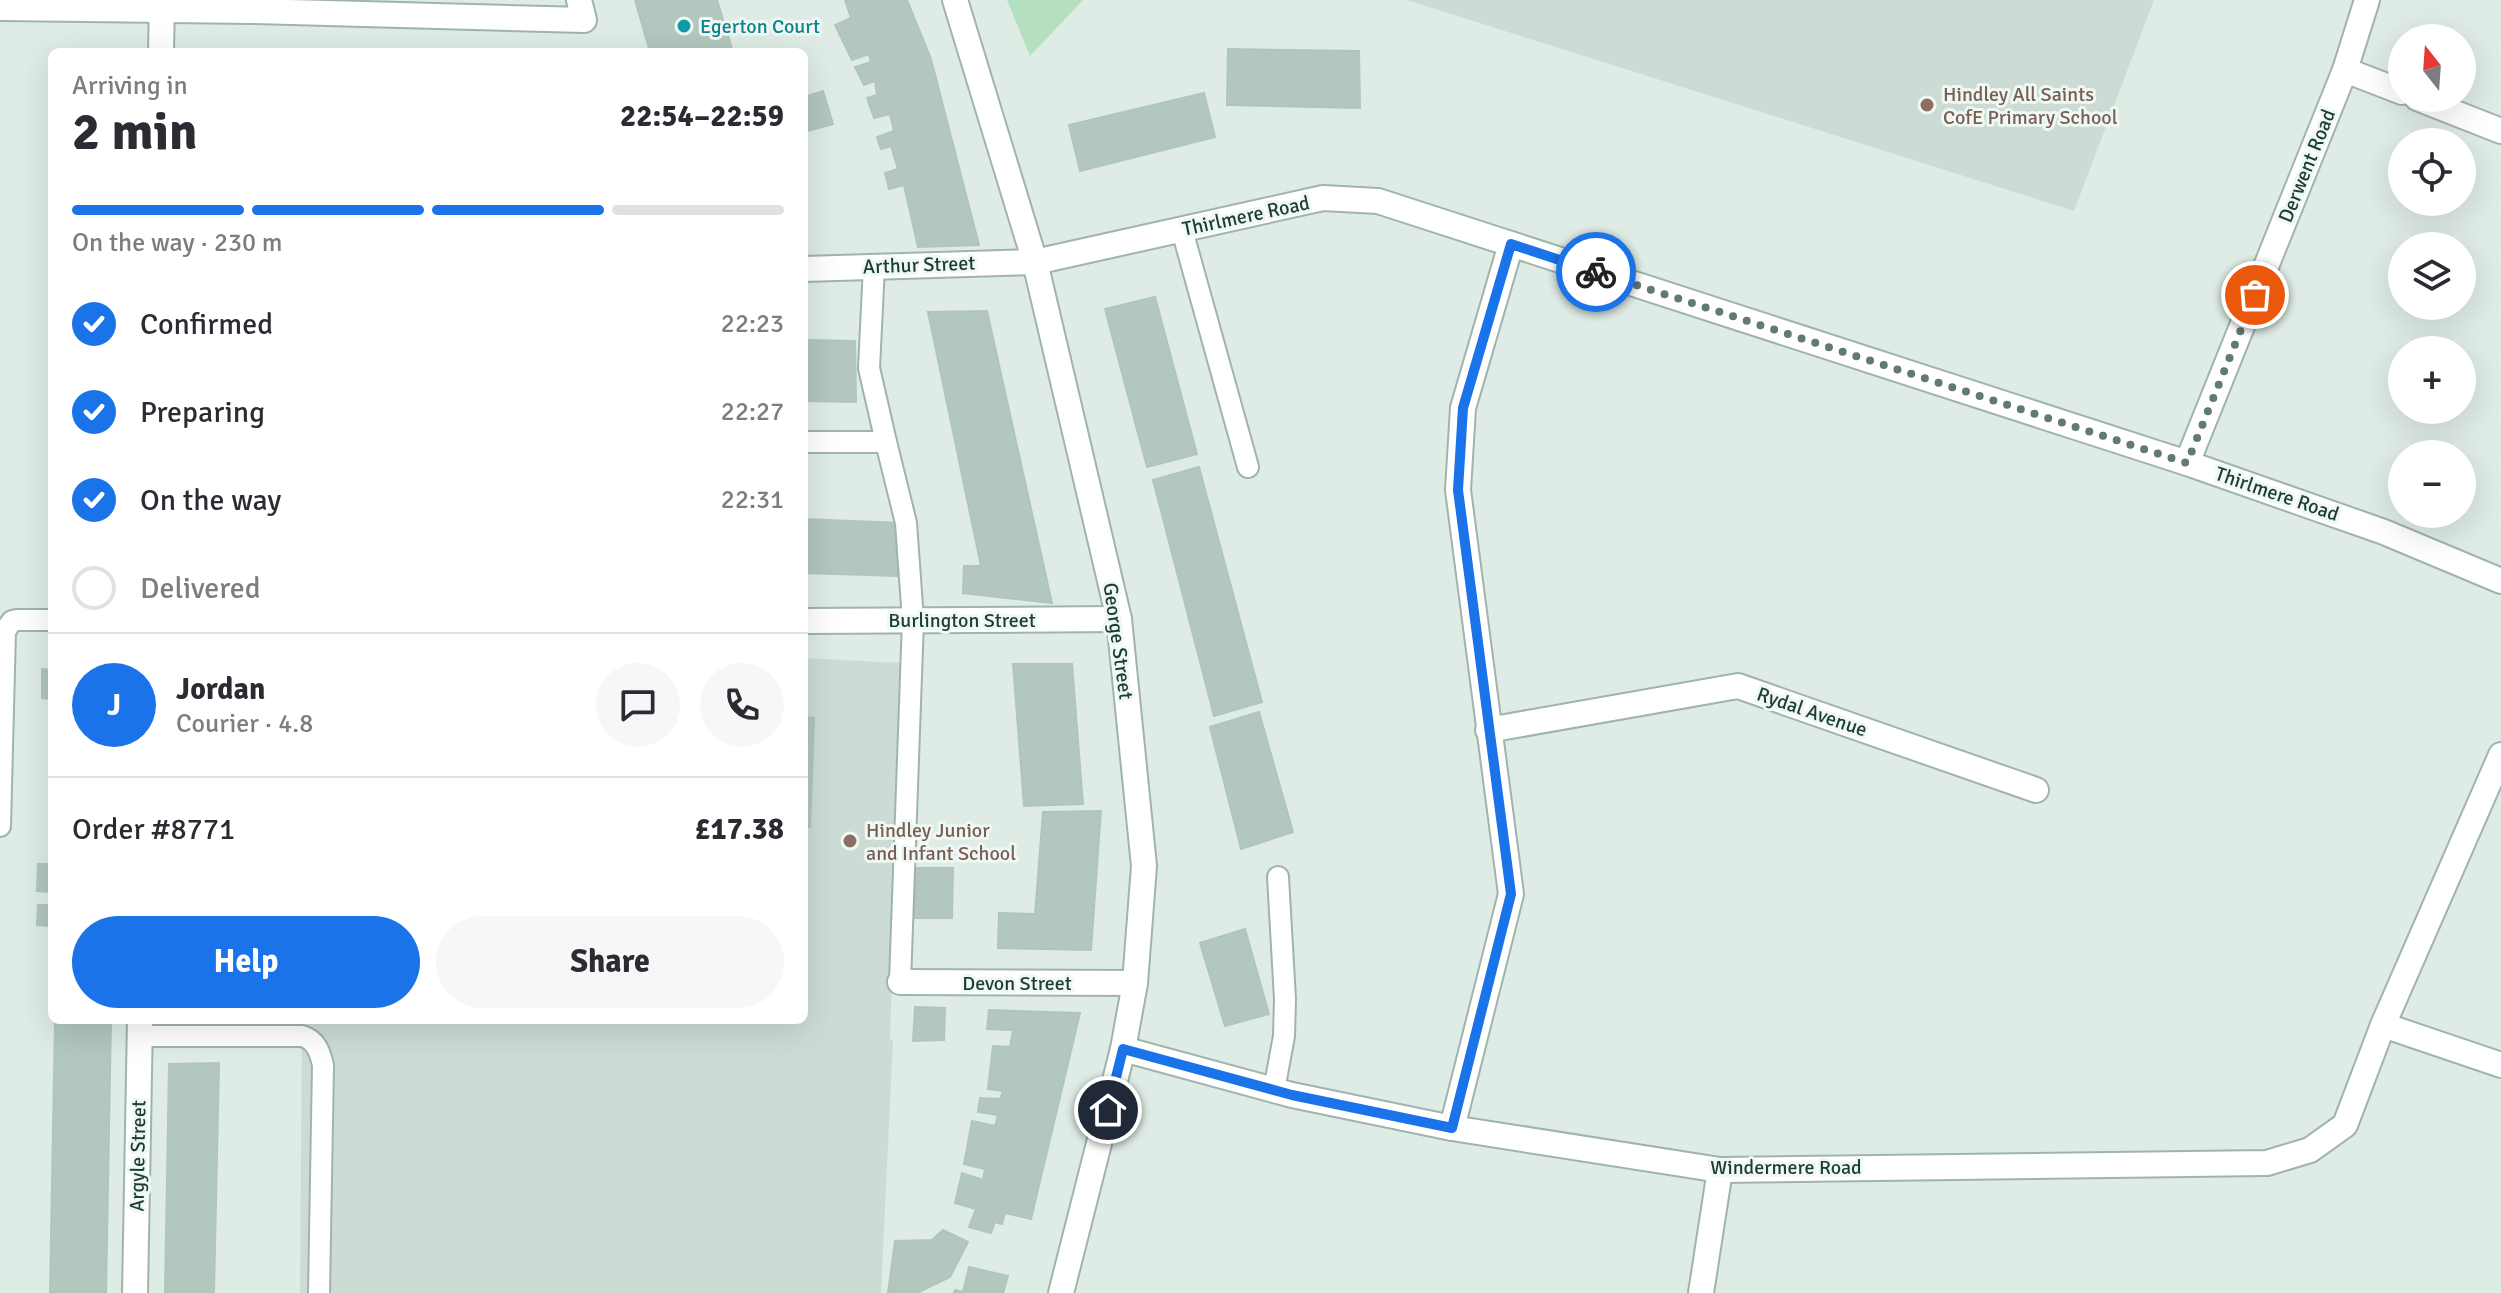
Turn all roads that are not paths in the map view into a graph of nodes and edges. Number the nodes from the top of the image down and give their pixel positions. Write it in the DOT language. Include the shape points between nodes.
graph roads {
  1 [pos="955,0"];
  2 [pos="2367,0"];
  3 [pos="162,5"];
  4 [pos="0,8"];
  5 [pos="581,10"];
  6 [pos="161,48"];
  7 [pos="2345,70"];
  8 [pos="2388,87"];
  9 [pos="2453,112"];
  10 [pos="2501,131"];
  11 [pos="1182,230"];
  12 [pos="1511,244"];
  13 [pos="1035,262"];
  14 [pos="874,266"];
  15 [pos="808,269"];
  16 [pos="808,442"];
  17 [pos="886,442"];
  18 [pos="2187,463"];
  19 [pos="1248,467"];
  20 [pos="2501,581"];
  21 [pos="1119,619"];
  22 [pos="48,620"];
  23 [pos="913,620"];
  24 [pos="808,621"];
  25 [pos="1488,730"];
  26 [pos="2501,755"];
  27 [pos="2036,790"];
  28 [pos="0,826"];
  29 [pos="1278,877"];
  30 [pos="900,982"];
  31 [pos="1135,983"];
  32 [pos="2383,1025"];
  33 [pos="140,1028"];
  34 [pos="1123,1049"];
  35 [pos="2501,1065"];
  36 [pos="1274,1090"];
  37 [pos="1452,1128"];
  38 [pos="1720,1170"];
  39 [pos="135,1293"];
  40 [pos="319,1293"];
  41 [pos="1061,1293"];
  42 [pos="1701,1293"];
  1 -- 13 [label="street, George Street"];
  2 -- 7 [label="street, Derwent Road"];
  3 -- 4 [label="street"];
  3 -- 5 [label="street"];
  3 -- 6 [label="street"];
  7 -- 8 [label="street"];
  7 -- 18 [label="street, Derwent Road"];
  9 -- 10 [label="street"];
  11 -- 12 [label="street, Thirlmere Road" via="1323,198 1378,201"];
  11 -- 13 [label="street, Thirlmere Road"];
  11 -- 19 [label="lane"];
  12 -- 18 [label="street, Thirlmere Road"];
  12 -- 25 [label="street" via="1463,408 1458,490"];
  13 -- 14 [label="street, Arthur Street"];
  13 -- 21 [label="street, George Street"];
  14 -- 15 [label="street, Arthur Street"];
  14 -- 17 [label="lane" via="869,368"];
  16 -- 17 [label="lane"];
  17 -- 23 [label="lane" via="906,523"];
  18 -- 20 [label="street, Thirlmere Road" via="2384,532"];
  21 -- 23 [label="street, Burlington Street"];
  21 -- 31 [label="street, George Street" via="1144,866"];
  22 -- 28 [label="lane" via="12,621 5,631"];
  23 -- 24 [label="street, Burlington Street"];
  23 -- 30 [label="lane"];
  25 -- 27 [label="street, Rydal Avenue" via="1738,686"];
  25 -- 37 [label="street" via="1511,894"];
  26 -- 32 [label="street"];
  29 -- 36 [label="lane" via="1285,999"];
  30 -- 31 [label="street, Devon Street"];
  31 -- 34 [label="street, George Street"];
  32 -- 35 [label="street"];
  32 -- 38 [label="street, Windermere Road" via="2345,1125 2310,1150 2267,1163"];
  33 -- 39 [label="street, Argyle Street"];
  33 -- 40 [label="lane" via="302,1036 316,1046 323,1065"];
  34 -- 36 [label="street, Windermere Road"];
  34 -- 41 [label="street, George Street"];
  36 -- 37 [label="street, Windermere Road"];
  37 -- 38 [label="street, Windermere Road"];
  38 -- 42 [label="street"];
}
